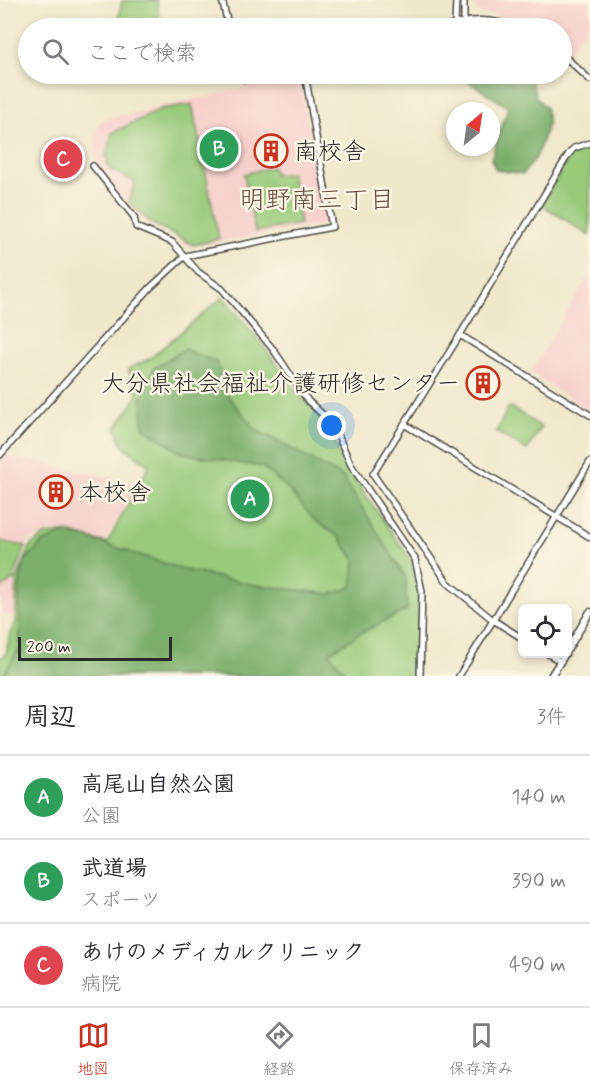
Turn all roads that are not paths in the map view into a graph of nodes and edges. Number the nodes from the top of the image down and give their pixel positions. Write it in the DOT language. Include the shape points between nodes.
graph roads {
  1 [pos="222,0"];
  2 [pos="456,0"];
  3 [pos="464,0"];
  4 [pos="226,18"];
  5 [pos="455,18"];
  6 [pos="464,18"];
  7 [pos="572,64"];
  8 [pos="590,81"];
  9 [pos="307,84"];
  10 [pos="590,143"];
  11 [pos="93,166"];
  12 [pos="185,256"];
  13 [pos="460,335"];
  14 [pos="590,415"];
  15 [pos="404,424"];
  16 [pos="0,455"];
  17 [pos="590,462"];
  18 [pos="556,517"];
  19 [pos="590,537"];
  20 [pos="590,612"];
  21 [pos="493,620"];
  22 [pos="518,636"];
  23 [pos="572,641"];
  24 [pos="555,658"];
  25 [pos="562,658"];
  26 [pos="560,661"];
  27 [pos="420,676"];
  28 [pos="459,676"];
  29 [pos="551,676"];
  1 -- 4 [label="street"];
  2 -- 5 [label="street"];
  3 -- 6 [label="street"];
  7 -- 8 [label="street"];
  9 -- 12 [label="street" via="332,227"];
  10 -- 13 [label="street" via="574,148 568,155"];
  11 -- 12 [label="street" via="134,217 136,226 172,242"];
  12 -- 16 [label="street" via="151,287"];
  12 -- 27 [label="street" via="198,272 228,295 273,349 308,400 333,424 351,465 415,559 422,591"];
  13 -- 14 [label="street"];
  13 -- 15 [label="street"];
  15 -- 18 [label="street"];
  15 -- 21 [label="street" via="373,474 448,583"];
  17 -- 18 [label="street"];
  18 -- 19 [label="street"];
  18 -- 21 [label="street"];
  20 -- 23 [label="main road"];
  21 -- 22 [label="street"];
  21 -- 28 [label="street"];
  24 -- 26 [label="street"];
  25 -- 26 [label="main road"];
  26 -- 29 [label="main road"];
}
